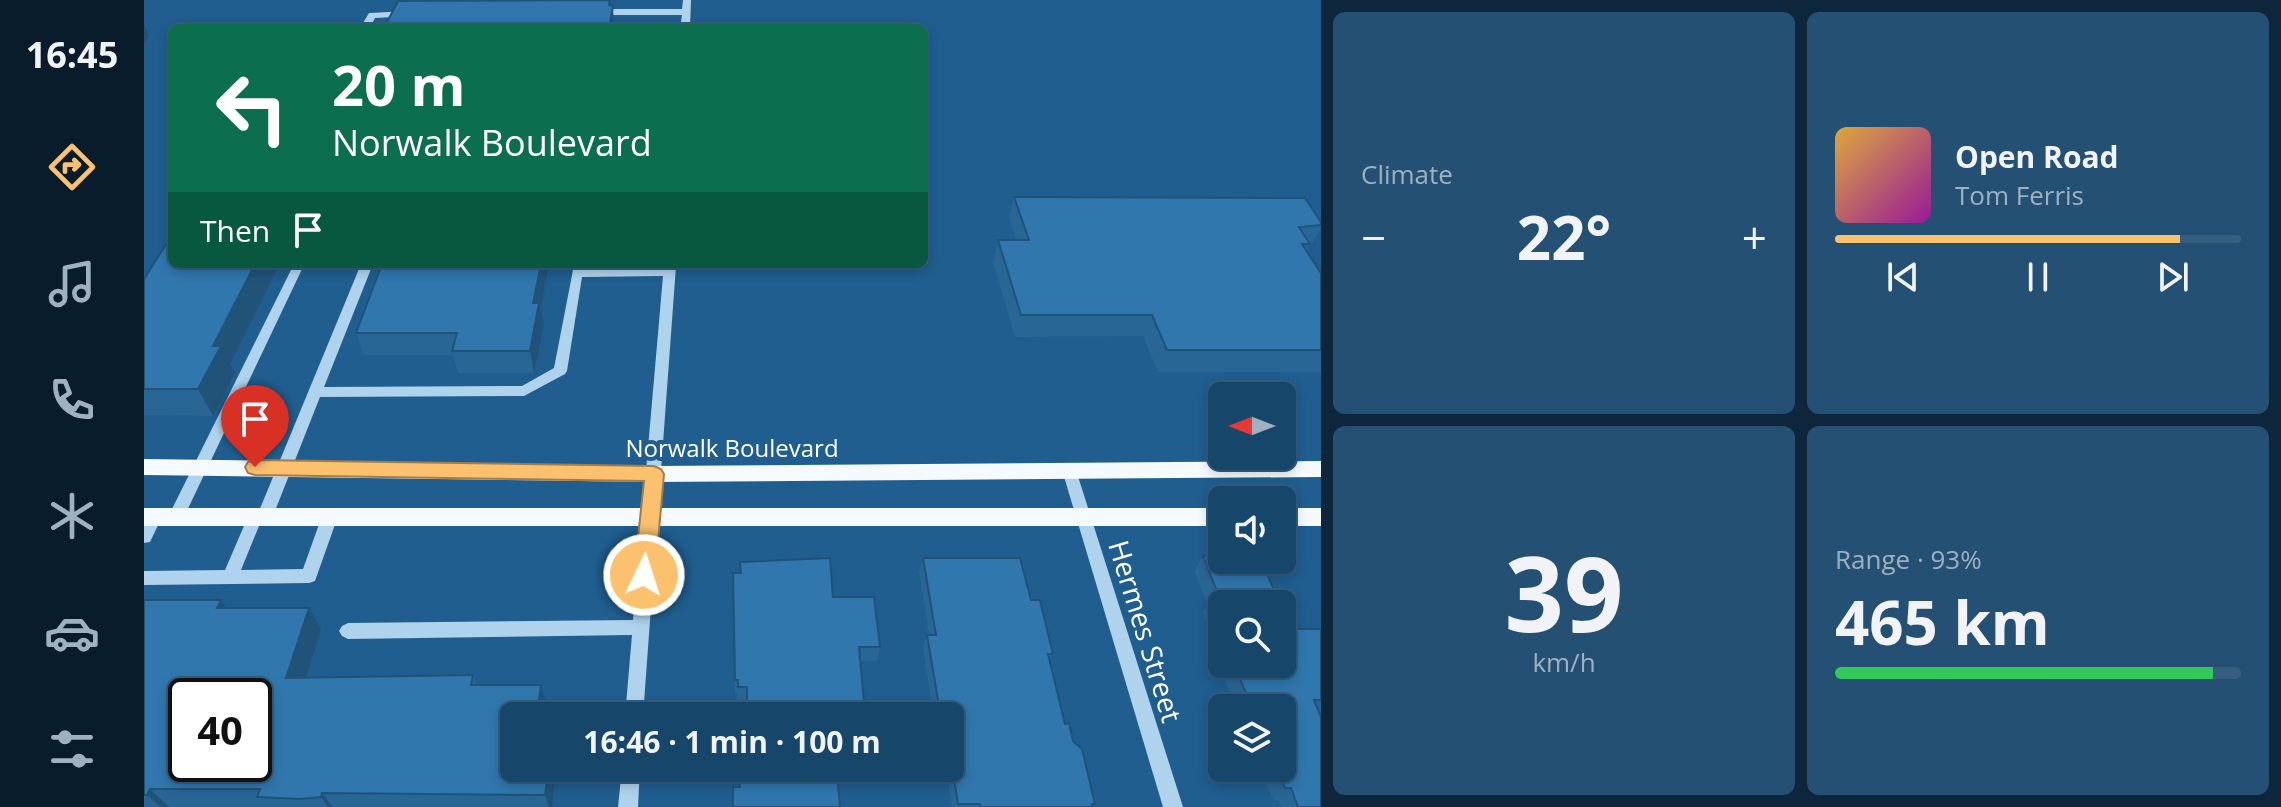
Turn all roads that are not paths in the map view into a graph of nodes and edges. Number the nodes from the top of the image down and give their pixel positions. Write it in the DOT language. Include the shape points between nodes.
graph roads {
  1 [pos="687,0"];
  2 [pos="579,12"];
  3 [pos="686,12"];
  4 [pos="424,14"];
  5 [pos="367,24"];
  6 [pos="685,24"];
  7 [pos="297,268"];
  8 [pos="365,268"];
  9 [pos="670,268"];
  10 [pos="315,392"];
  11 [pos="144,467"];
  12 [pos="198,467"];
  13 [pos="283,467"];
  14 [pos="1321,469"];
  15 [pos="1069,470"];
  16 [pos="654,474"];
  17 [pos="260,516"];
  18 [pos="330,516"];
  19 [pos="1084,517"];
  20 [pos="1208,517"];
  21 [pos="1296,517"];
  22 [pos="1321,517"];
  23 [pos="648,519"];
  24 [pos="155,522"];
  25 [pos="230,577"];
  26 [pos="144,578"];
  27 [pos="641,627"];
  28 [pos="348,631"];
  29 [pos="635,702"];
  30 [pos="630,782"];
  31 [pos="628,807"];
  32 [pos="1173,807"];
  1 -- 3 [label="street"];
  2 -- 3 [label="street"];
  3 -- 6 [label="street"];
  4 -- 5 [label="street" via="372,15"];
  7 -- 12 [label="street"];
  8 -- 10 [label="street"];
  9 -- 10 [label="street" via="577,273 560,371 524,391"];
  9 -- 16 [label="street"];
  10 -- 13 [label="street"];
  11 -- 12 [label="main road, Norwalk Boulevard"];
  12 -- 13 [label="main road, Norwalk Boulevard"];
  12 -- 24 [label="street"];
  13 -- 16 [label="main road, Norwalk Boulevard"];
  13 -- 17 [label="street"];
  14 -- 15 [label="main road, Norwalk Boulevard"];
  15 -- 16 [label="main road, Norwalk Boulevard"];
  15 -- 19 [label="street, Hermes Street"];
  16 -- 23 [label="street"];
  17 -- 18 [label="main road"];
  17 -- 24 [label="main road"];
  17 -- 25 [label="street"];
  18 -- 23 [label="main road"];
  18 -- 25 [label="street" via="309,576"];
  19 -- 20 [label="main road"];
  19 -- 23 [label="main road"];
  19 -- 32 [label="street, Hermes Street"];
  21 -- 22 [label="main road"];
  23 -- 27 [label="street"];
  25 -- 26 [label="street"];
  27 -- 28 [label="street"];
  27 -- 29 [label="street"];
  30 -- 31 [label="street"];
}
